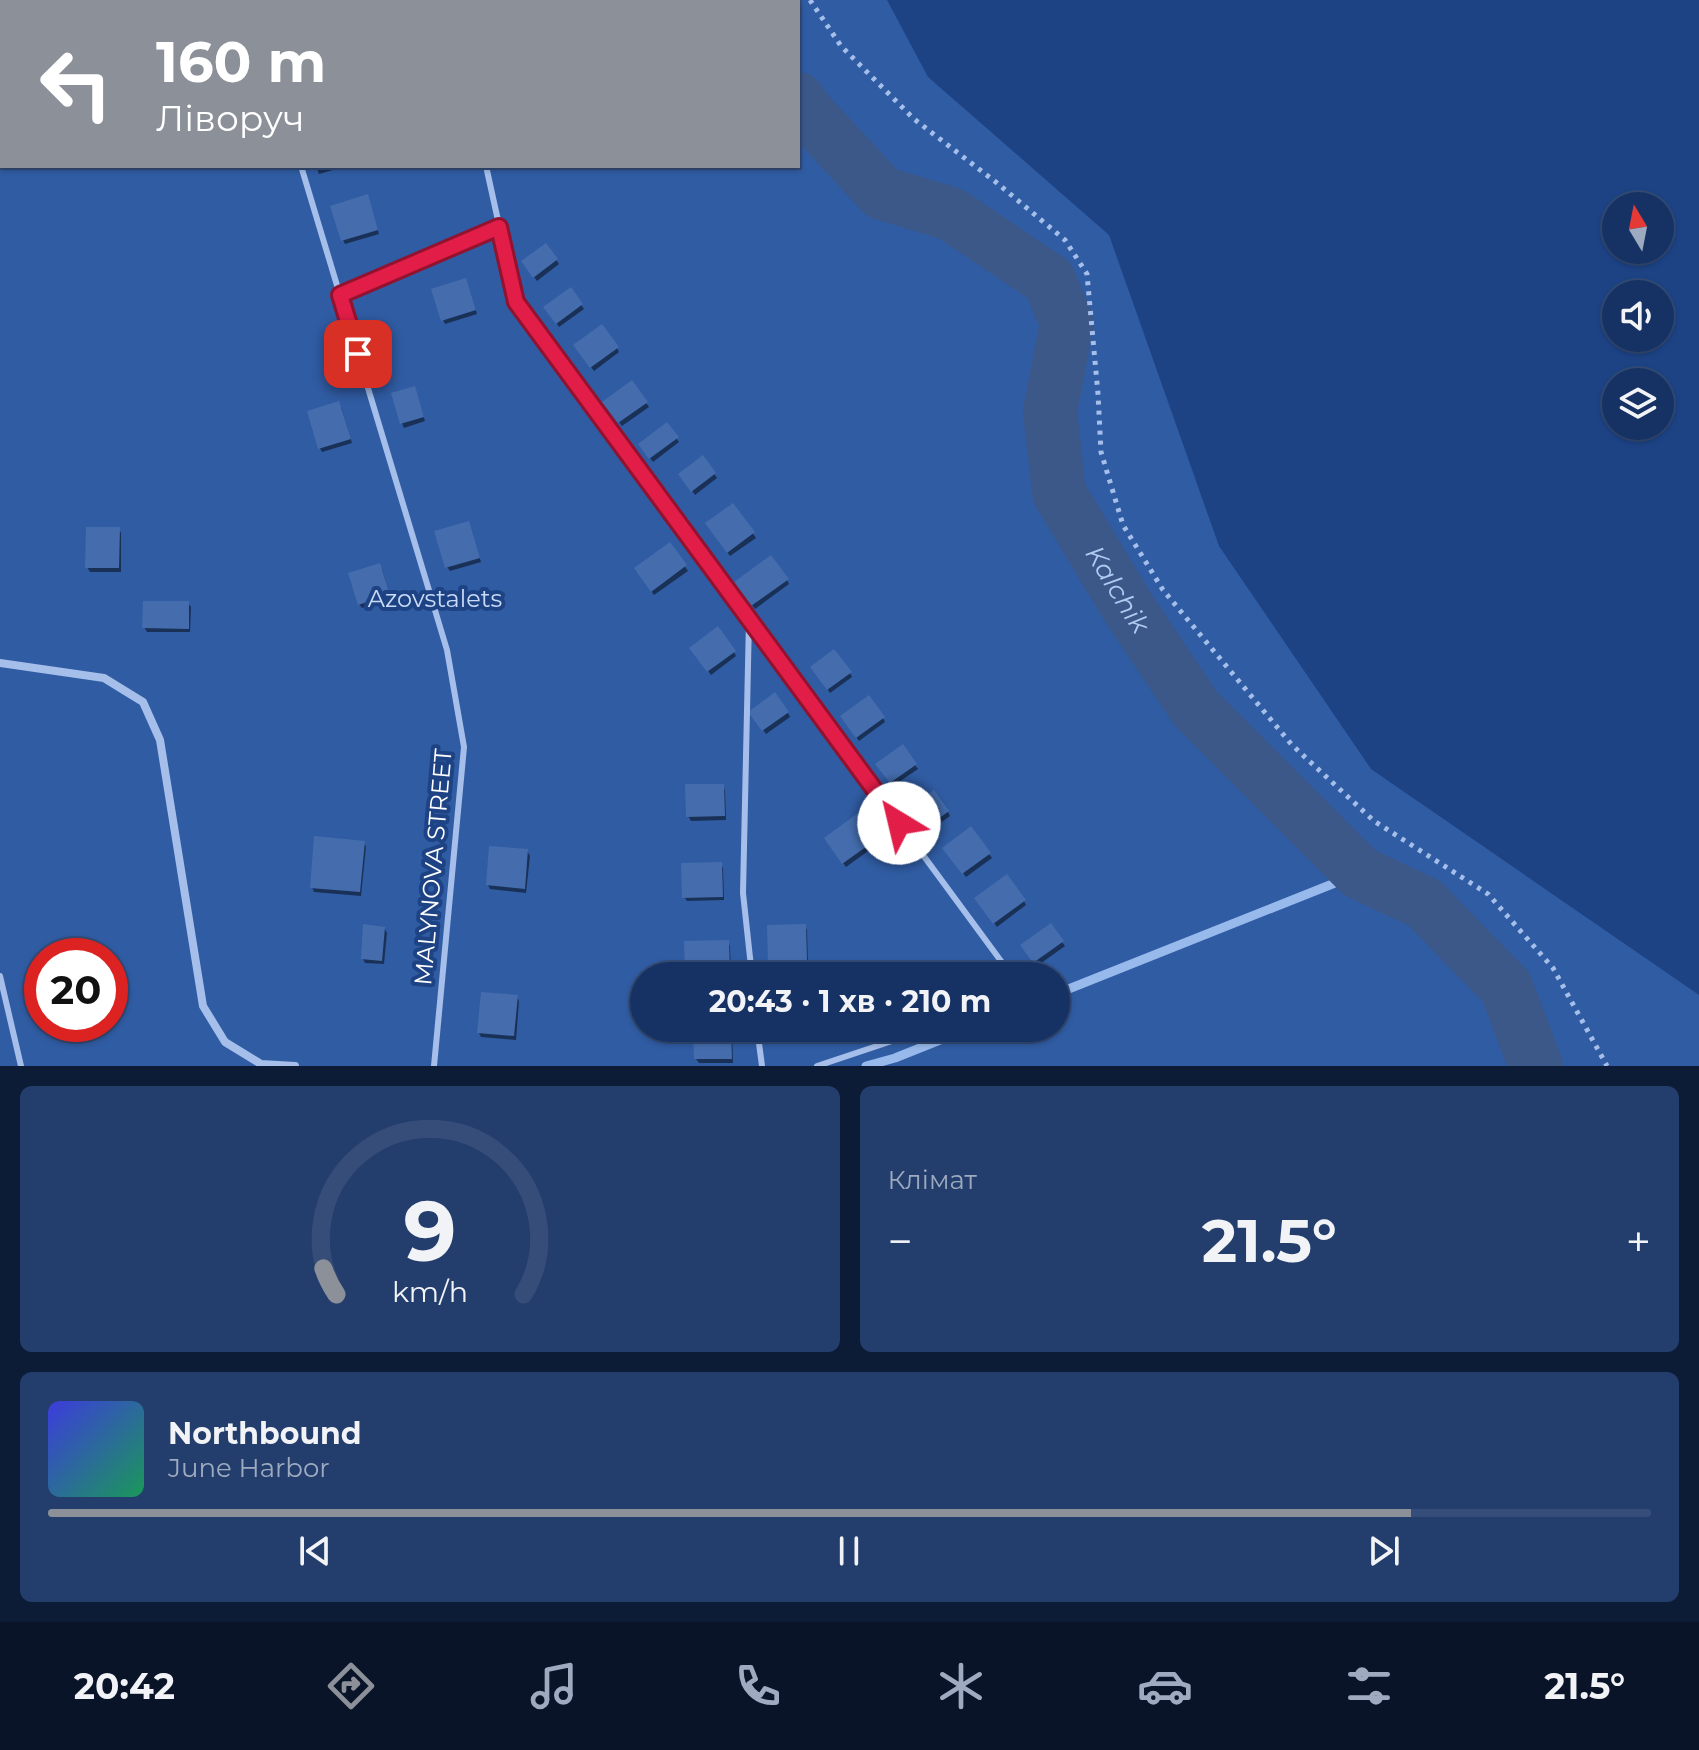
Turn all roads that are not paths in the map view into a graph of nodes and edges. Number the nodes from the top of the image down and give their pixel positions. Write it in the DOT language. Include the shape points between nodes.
graph roads {
  1 [pos="302,168"];
  2 [pos="486,168"];
  3 [pos="499,227"];
  4 [pos="340,295"];
  5 [pos="749,618"];
  6 [pos="0,663"];
  7 [pos="750,962"];
  8 [pos="1002,962"];
  9 [pos="0,976"];
  10 [pos="759,1042"];
  11 [pos="889,1042"];
  12 [pos="21,1066"];
  13 [pos="295,1066"];
  14 [pos="434,1066"];
  15 [pos="762,1066"];
  16 [pos="817,1066"];
  1 -- 4 [label="lane, MALYNOVA STREET"];
  2 -- 3 [label="lane"];
  3 -- 4 [label="lane"];
  3 -- 5 [label="lane" via="516,302"];
  4 -- 14 [label="lane, MALYNOVA STREET" via="447,650 464,747"];
  5 -- 7 [label="lane" via="743,893"];
  5 -- 8 [label="lane"];
  6 -- 13 [label="street" via="104,678 143,702 160,740 203,1006 225,1042 261,1064"];
  9 -- 12 [label="lane"];
  10 -- 15 [label="lane"];
  11 -- 16 [label="lane"];
}
